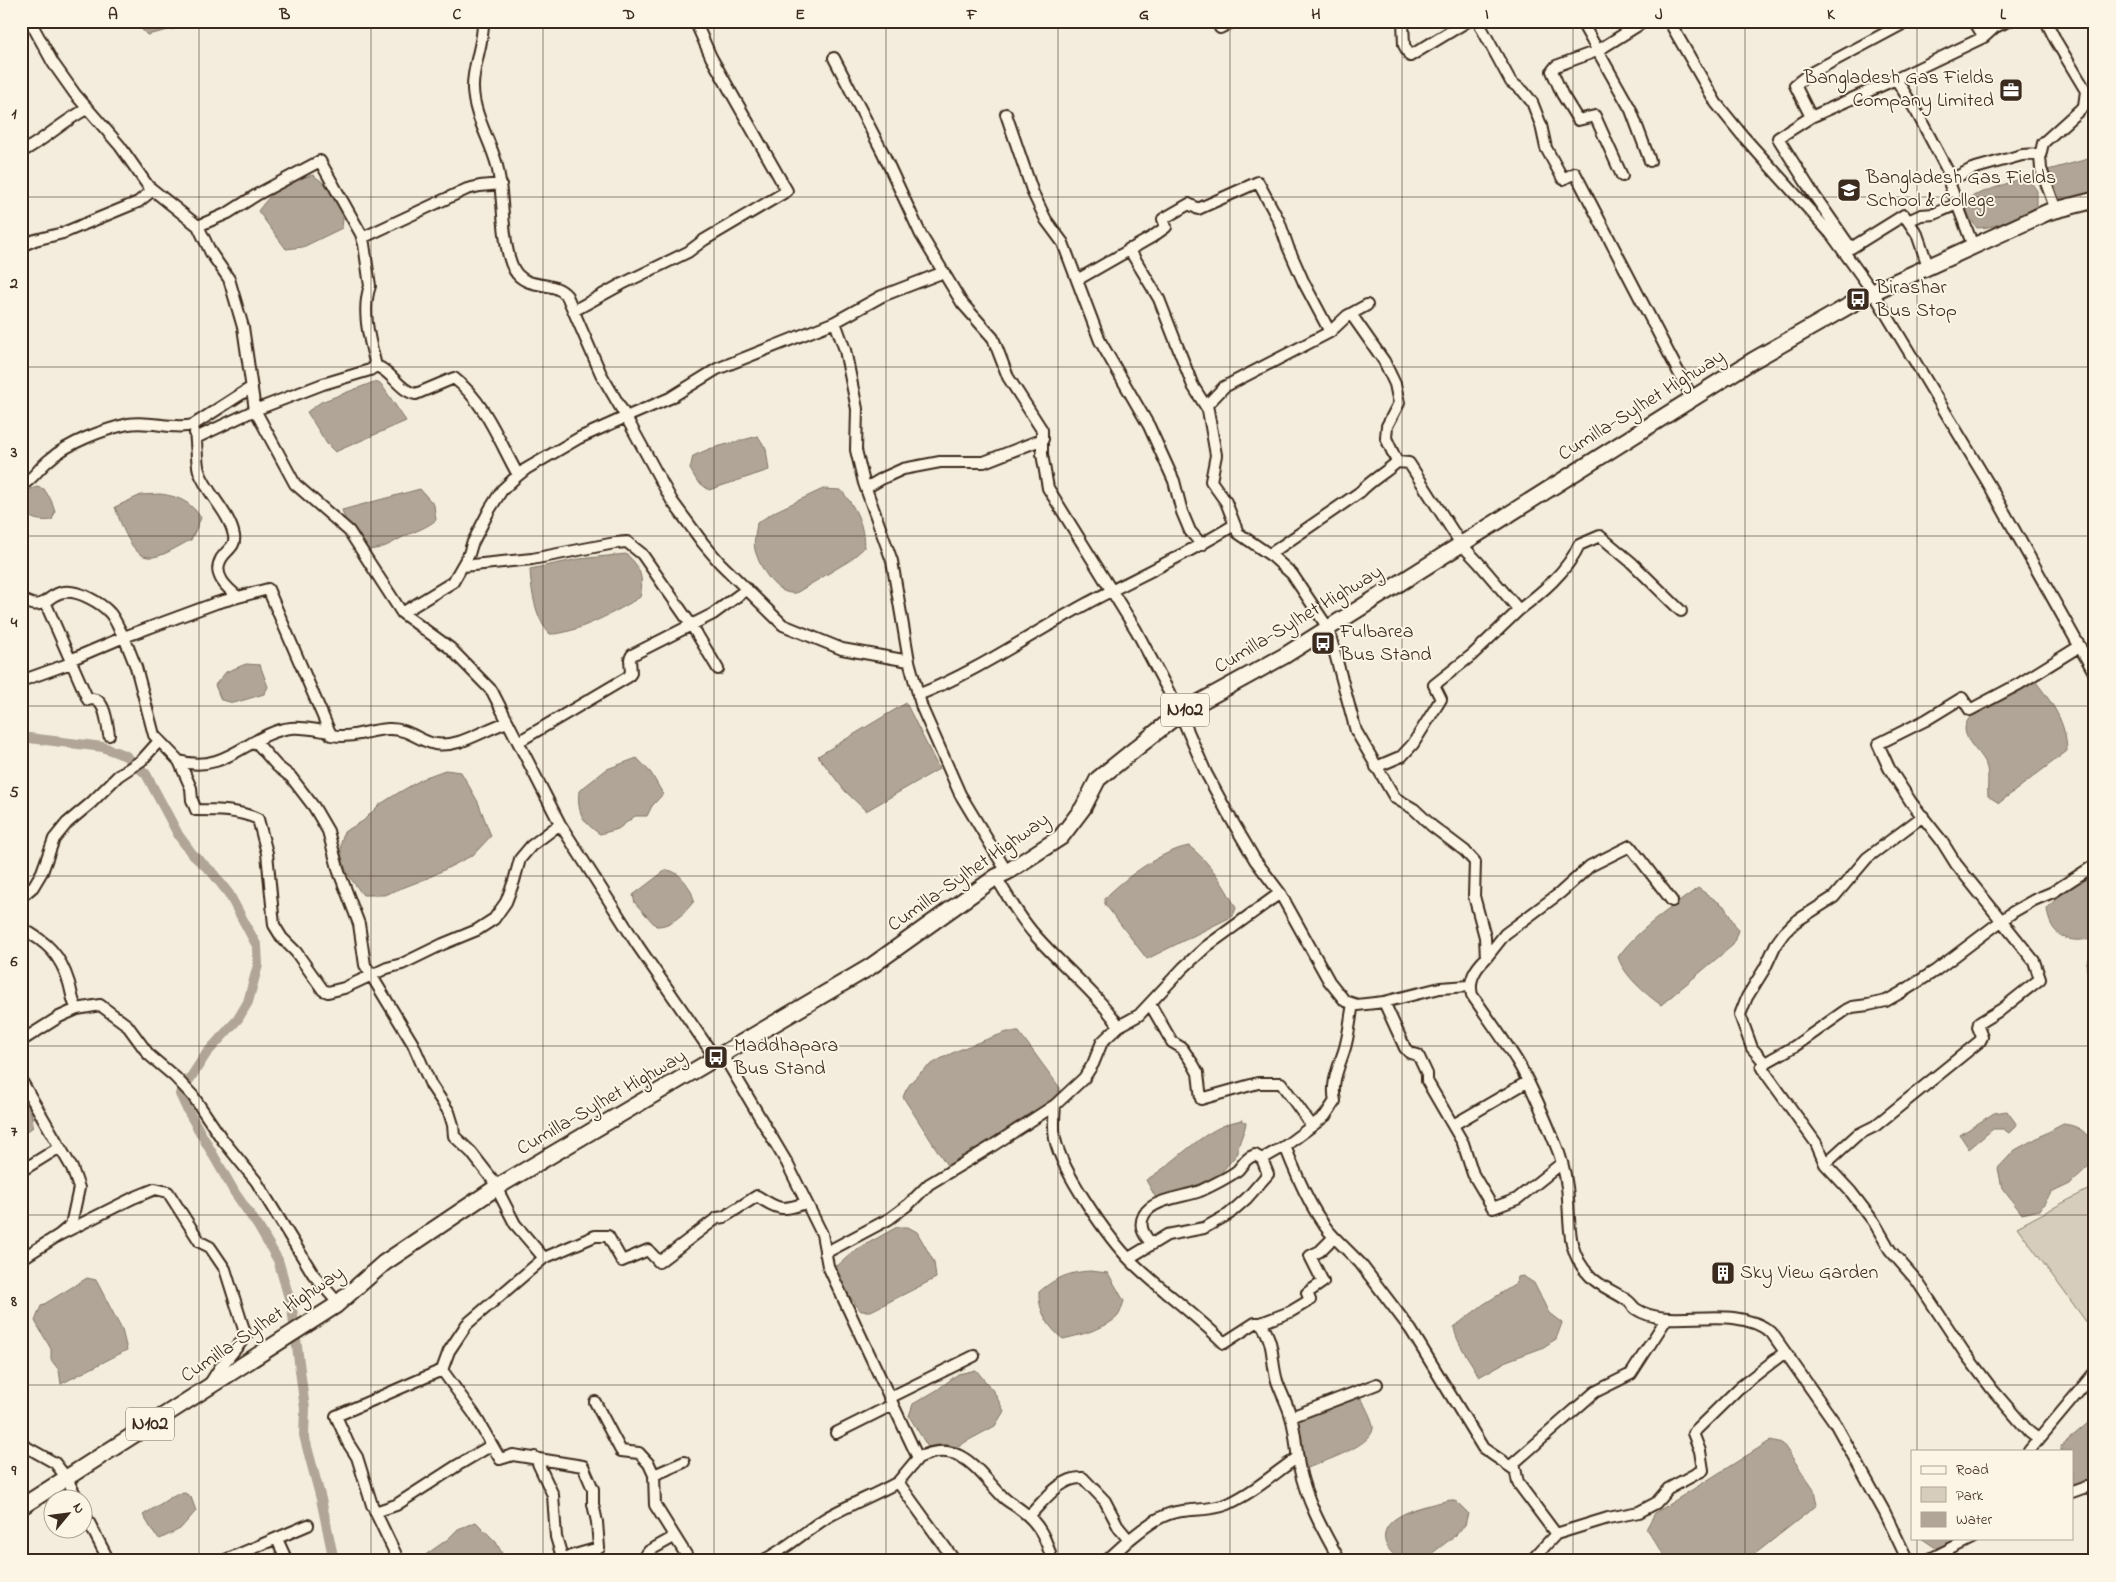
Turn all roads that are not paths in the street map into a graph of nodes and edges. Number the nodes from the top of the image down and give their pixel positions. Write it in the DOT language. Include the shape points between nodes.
graph roads {
  1 [pos="30,21"];
  2 [pos="483,21"];
  3 [pos="695,21"];
  4 [pos="1234,21"];
  5 [pos="1403,21"];
  6 [pos="1468,21"];
  7 [pos="1480,21"];
  8 [pos="1581,21"];
  9 [pos="1645,21"];
  10 [pos="1668,21"];
  11 [pos="1908,21"];
  12 [pos="1974,21"];
  13 [pos="2009,21"];
  14 [pos="2046,21"];
  15 [pos="2091,21"];
  16 [pos="1220,28"];
  17 [pos="2095,30"];
  18 [pos="1984,37"];
  19 [pos="1597,50"];
  20 [pos="834,58"];
  21 [pos="1896,79"];
  22 [pos="87,109"];
  23 [pos="1006,114"];
  24 [pos="1811,117"];
  25 [pos="21,152"];
  26 [pos="2040,154"];
  27 [pos="1650,161"];
  28 [pos="1622,176"];
  29 [pos="1952,179"];
  30 [pos="501,184"];
  31 [pos="153,190"];
  32 [pos="2095,200"];
  33 [pos="1957,204"];
  34 [pos="2056,210"];
  35 [pos="1908,221"];
  36 [pos="198,226"];
  37 [pos="362,238"];
  38 [pos="21,246"];
  39 [pos="1973,246"];
  40 [pos="1129,250"];
  41 [pos="1928,266"];
  42 [pos="944,272"];
  43 [pos="1077,280"];
  44 [pos="1873,292"];
  45 [pos="1367,305"];
  46 [pos="575,310"];
  47 [pos="1351,314"];
  48 [pos="835,322"];
  49 [pos="1330,332"];
  50 [pos="376,366"];
  51 [pos="252,387"];
  52 [pos="1692,398"];
  53 [pos="1206,406"];
  54 [pos="255,410"];
  55 [pos="626,417"];
  56 [pos="193,424"];
  57 [pos="196,438"];
  58 [pos="1043,440"];
  59 [pos="1397,462"];
  60 [pos="518,475"];
  61 [pos="21,486"];
  62 [pos="866,488"];
  63 [pos="1234,525"];
  64 [pos="1461,544"];
  65 [pos="1202,545"];
  66 [pos="1270,554"];
  67 [pos="463,566"];
  68 [pos="747,589"];
  69 [pos="1112,591"];
  70 [pos="238,597"];
  71 [pos="21,599"];
  72 [pos="45,602"];
  73 [pos="1519,610"];
  74 [pos="1681,611"];
  75 [pos="402,613"];
  76 [pos="692,626"];
  77 [pos="1328,628"];
  78 [pos="124,637"];
  79 [pos="2080,646"];
  80 [pos="910,661"];
  81 [pos="71,662"];
  82 [pos="718,668"];
  83 [pos="2095,674"];
  84 [pos="21,681"];
  85 [pos="918,695"];
  86 [pos="1180,713"];
  87 [pos="508,722"];
  88 [pos="330,732"];
  89 [pos="109,734"];
  90 [pos="159,741"];
  91 [pos="256,742"];
  92 [pos="518,742"];
  93 [pos="178,761"];
  94 [pos="1376,767"];
  95 [pos="1923,816"];
  96 [pos="560,824"];
  97 [pos="2095,865"];
  98 [pos="1001,874"];
  99 [pos="1280,894"];
  100 [pos="21,897"];
  101 [pos="1672,901"];
  102 [pos="2002,920"];
  103 [pos="21,928"];
  104 [pos="1486,958"];
  105 [pos="371,975"];
  106 [pos="1469,986"];
  107 [pos="1384,1002"];
  108 [pos="1150,1004"];
  109 [pos="1353,1004"];
  110 [pos="77,1009"];
  111 [pos="1119,1026"];
  112 [pos="21,1042"];
  113 [pos="720,1057"];
  114 [pos="1764,1062"];
  115 [pos="21,1080"];
  116 [pos="1527,1082"];
  117 [pos="1055,1105"];
  118 [pos="1312,1126"];
  119 [pos="1453,1126"];
  120 [pos="1285,1146"];
  121 [pos="60,1147"];
  122 [pos="1262,1159"];
  123 [pos="1562,1163"];
  124 [pos="1825,1164"];
  125 [pos="21,1171"];
  126 [pos="497,1187"];
  127 [pos="806,1203"];
  128 [pos="59,1235"];
  129 [pos="1334,1237"];
  130 [pos="1151,1243"];
  131 [pos="825,1253"];
  132 [pos="544,1258"];
  133 [pos="1129,1258"];
  134 [pos="21,1259"];
  135 [pos="336,1304"];
  136 [pos="1667,1318"];
  137 [pos="1261,1323"];
  138 [pos="1785,1352"];
  139 [pos="974,1356"];
  140 [pos="442,1370"];
  141 [pos="2095,1372"];
  142 [pos="1377,1384"];
  143 [pos="208,1386"];
  144 [pos="891,1401"];
  145 [pos="595,1402"];
  146 [pos="1291,1417"];
  147 [pos="836,1433"];
  148 [pos="2038,1439"];
  149 [pos="21,1444"];
  150 [pos="492,1445"];
  151 [pos="2030,1450"];
  152 [pos="535,1457"];
  153 [pos="1298,1457"];
  154 [pos="918,1458"];
  155 [pos="684,1462"];
  156 [pos="1515,1470"];
  157 [pos="654,1475"];
  158 [pos="66,1477"];
  159 [pos="898,1482"];
  160 [pos="73,1490"];
  161 [pos="2074,1491"];
  162 [pos="2095,1494"];
  163 [pos="21,1507"];
  164 [pos="375,1512"];
  165 [pos="1029,1516"];
  166 [pos="308,1525"];
  167 [pos="92,1528"];
  168 [pos="1556,1534"];
  169 [pos="674,1537"];
  170 [pos="277,1539"];
  171 [pos="1129,1540"];
  172 [pos="1968,1540"];
  173 [pos="562,1560"];
  174 [pos="109,1561"];
  175 [pos="223,1561"];
  176 [pos="287,1561"];
  177 [pos="399,1561"];
  178 [pos="641,1561"];
  179 [pos="690,1561"];
  180 [pos="762,1561"];
  181 [pos="955,1561"];
  182 [pos="1052,1561"];
  183 [pos="1106,1561"];
  184 [pos="1340,1561"];
  185 [pos="1531,1561"];
  186 [pos="1908,1561"];
  187 [pos="1926,1561"];
  1 -- 22 [label="street" via="52,63"];
  2 -- 30 [label="street" via="473,93"];
  3 -- 46 [label="street" via="711,57 787,191 688,252"];
  4 -- 16 [label="street"];
  5 -- 6 [label="street" via="1404,45 1410,56"];
  7 -- 52 [label="street" via="1511,82 1532,102 1542,126 1546,148 1563,179 1575,173"];
  8 -- 19 [label="street"];
  9 -- 19 [label="street"];
  10 -- 44 [label="street" via="1716,103 1831,234"];
  11 -- 24 [label="street" via="1795,85"];
  12 -- 18 [label="street"];
  13 -- 18 [label="street"];
  14 -- 26 [label="street" via="2086,90 2084,106 2043,143"];
  15 -- 17 [label="street"];
  18 -- 21 [label="street"];
  19 -- 27 [label="street" via="1631,110"];
  19 -- 28 [label="street" via="1556,66 1552,71 1578,120 1594,116"];
  20 -- 42 [label="street" via="921,234"];
  21 -- 24 [label="street"];
  21 -- 29 [label="street"];
  22 -- 25 [label="street"];
  22 -- 31 [label="street"];
  23 -- 43 [label="street" via="1033,193 1046,220 1063,243"];
  24 -- 35 [label="street" via="1778,138 1851,248 1904,215"];
  26 -- 29 [label="street" via="2022,155 1972,169"];
  26 -- 34 [label="street" via="2041,169"];
  29 -- 33 [label="street" via="1950,185"];
  30 -- 37 [label="street" via="467,189"];
  30 -- 46 [label="street" via="506,239 517,274 532,284 562,289"];
  31 -- 36 [label="street"];
  31 -- 38 [label="street" via="138,202 64,233"];
  32 -- 34 [label="highway, Cumilla-Sylhet Highway / N102"];
  33 -- 35 [label="street"];
  33 -- 39 [label="street"];
  34 -- 39 [label="highway, Cumilla-Sylhet Highway / N102"];
  35 -- 41 [label="street" via="1917,234"];
  36 -- 37 [label="street" via="320,162"];
  36 -- 51 [label="street" via="229,279 244,327"];
  37 -- 50 [label="street" via="370,286 368,331"];
  39 -- 41 [label="highway, Cumilla-Sylhet Highway / N102"];
  40 -- 43 [label="street"];
  40 -- 49 [label="street" via="1161,231 1166,227 1163,219 1188,204 1198,209 1258,182"];
  40 -- 53 [label="street" via="1159,299 1193,386"];
  41 -- 44 [label="highway, Cumilla-Sylhet Highway / N102"];
  42 -- 48 [label="street" via="882,296"];
  42 -- 58 [label="street" via="962,303 992,338 1008,377 1042,430"];
  43 -- 65 [label="street" via="1100,341 1144,415 1174,480 1190,531"];
  44 -- 52 [label="highway, Cumilla-Sylhet Highway / N102"];
  44 -- 79 [label="street" via="1988,483"];
  45 -- 47 [label="street"];
  46 -- 55 [label="street" via="601,374"];
  47 -- 49 [label="street"];
  47 -- 59 [label="street" via="1384,361 1395,384 1399,403 1387,426 1386,438"];
  48 -- 55 [label="street" via="717,369 670,398"];
  48 -- 62 [label="street" via="851,376 857,409 856,450"];
  49 -- 53 [label="street" via="1224,387"];
  50 -- 54 [label="street"];
  50 -- 60 [label="street" via="386,369 410,393 416,394 454,378 468,389 494,428"];
  51 -- 54 [label="street"];
  51 -- 56 [label="street"];
  52 -- 64 [label="highway, Cumilla-Sylhet Highway / N102"];
  53 -- 63 [label="street" via="1216,455 1211,481 1226,502"];
  54 -- 57 [label="street"];
  54 -- 75 [label="street" via="295,484 349,531"];
  55 -- 60 [label="street" via="579,438"];
  55 -- 68 [label="street" via="672,501 720,563"];
  56 -- 57 [label="street"];
  56 -- 61 [label="street" via="185,427 138,423 100,432 55,455"];
  57 -- 70 [label="street" via="199,470 227,518 234,538 233,546 221,559 220,579"];
  58 -- 62 [label="street" via="984,462 940,462 903,469"];
  58 -- 69 [label="street" via="1048,488"];
  59 -- 64 [label="street" via="1409,463"];
  59 -- 66 [label="street" via="1360,492"];
  60 -- 67 [label="street" via="502,490"];
  62 -- 80 [label="street" via="892,562"];
  63 -- 65 [label="street"];
  63 -- 66 [label="street" via="1238,532"];
  64 -- 73 [label="street"];
  64 -- 77 [label="highway, Cumilla-Sylhet Highway / N102"];
  65 -- 69 [label="street"];
  66 -- 77 [label="street" via="1292,574"];
  67 -- 75 [label="street" via="453,582"];
  67 -- 76 [label="street" via="532,559 627,542 642,554"];
  68 -- 76 [label="street"];
  68 -- 80 [label="street" via="783,625 842,649"];
  69 -- 85 [label="street" via="1012,645 970,672"];
  69 -- 86 [label="street"];
  70 -- 78 [label="street"];
  70 -- 88 [label="street" via="268,589"];
  71 -- 72 [label="street" via="36,605"];
  72 -- 78 [label="street" via="64,592 78,594 110,613"];
  72 -- 81 [label="street"];
  73 -- 74 [label="street" via="1560,573 1579,545 1600,536"];
  73 -- 94 [label="street" via="1472,655 1434,685 1442,699 1413,744 1402,756"];
  75 -- 87 [label="street" via="450,648 492,692"];
  76 -- 82 [label="street"];
  76 -- 92 [label="street" via="632,655 628,677"];
  77 -- 86 [label="highway, Cumilla-Sylhet Highway / N102"];
  77 -- 94 [label="street" via="1356,731"];
  78 -- 81 [label="street"];
  78 -- 90 [label="street" via="136,667 151,728"];
  79 -- 83 [label="street"];
  79 -- 95 [label="street" via="1970,710 1962,698 1878,744 1889,768"];
  80 -- 85 [label="street"];
  81 -- 84 [label="street"];
  81 -- 89 [label="street" via="88,700 93,698 102,706"];
  85 -- 98 [label="street" via="960,794"];
  86 -- 98 [label="highway, Cumilla-Sylhet Highway / N102" via="1098,778 1083,808 1061,837"];
  86 -- 99 [label="street" via="1227,812 1255,860"];
  87 -- 88 [label="street" via="460,742 441,744 392,729 341,737"];
  87 -- 92 [label="street"];
  88 -- 91 [label="street" via="291,728"];
  90 -- 93 [label="street"];
  90 -- 100 [label="street" via="142,760 118,776 67,823 54,839 33,887"];
  91 -- 93 [label="street" via="203,765"];
  91 -- 105 [label="street" via="291,777 328,831 339,872 360,924 365,965"];
  92 -- 96 [label="street"];
  93 -- 105 [label="street" via="191,788 196,810 224,810 258,820 266,846 274,925 323,990 332,992"];
  94 -- 104 [label="street" via="1395,798 1414,809 1475,862 1474,896 1485,937"];
  95 -- 102 [label="street" via="1956,864"];
  95 -- 114 [label="street" via="1867,858 1834,898 1795,922 1776,944 1740,1014 1752,1048"];
  96 -- 105 [label="street" via="531,846 520,859 506,902 494,919 477,930"];
  96 -- 113 [label="street" via="638,946"];
  97 -- 102 [label="street"];
  98 -- 111 [label="street" via="1015,911 1101,1002"];
  98 -- 113 [label="highway, Cumilla-Sylhet Highway / N102" via="870,967"];
  99 -- 108 [label="street" via="1208,946"];
  99 -- 109 [label="street" via="1329,981 1345,1001"];
  101 -- 104 [label="street" via="1630,846 1590,866 1505,934"];
  102 -- 114 [label="street" via="1902,992 1886,1001 1846,1010 1795,1046"];
  102 -- 124 [label="street" via="2034,962 2040,979 1980,1023 1980,1041 1875,1126 1857,1135"];
  103 -- 110 [label="street" via="54,950 63,965"];
  104 -- 106 [label="street" via="1476,968"];
  105 -- 126 [label="street" via="449,1112 454,1136 471,1152"];
  106 -- 107 [label="street" via="1440,988"];
  106 -- 116 [label="street"];
  107 -- 109 [label="street"];
  107 -- 119 [label="street" via="1405,1048 1418,1055 1427,1081"];
  108 -- 111 [label="street" via="1139,1015"];
  108 -- 118 [label="street" via="1172,1042 1182,1048 1193,1064 1199,1078 1201,1099 1258,1083 1281,1083"];
  109 -- 118 [label="street" via="1332,1091 1334,1101 1325,1116"];
  110 -- 112 [label="street"];
  110 -- 135 [label="street" via="100,1006 106,1009 127,1025 149,1055 193,1096 256,1181 313,1274"];
  111 -- 117 [label="street" via="1102,1042 1084,1078"];
  113 -- 126 [label="highway, Cumilla-Sylhet Highway / N102"];
  113 -- 127 [label="street" via="787,1164"];
  114 -- 124 [label="street" via="1762,1066 1767,1075 1816,1143"];
  115 -- 121 [label="street"];
  116 -- 119 [label="street"];
  116 -- 123 [label="street"];
  117 -- 131 [label="street" via="929,1184 889,1220"];
  117 -- 133 [label="street" via="1054,1129 1060,1156 1088,1204"];
  118 -- 120 [label="street"];
  119 -- 123 [label="street" via="1463,1143 1473,1174 1493,1208 1517,1199"];
  120 -- 122 [label="street"];
  120 -- 129 [label="street" via="1293,1169 1322,1223"];
  121 -- 125 [label="street"];
  121 -- 128 [label="street" via="79,1188 71,1225"];
  122 -- 130 [label="street" via="1268,1174 1229,1214 1204,1228 1167,1234"];
  122 -- 130 [label="street" via="1255,1155 1248,1157 1237,1170 1200,1191 1173,1198 1146,1212 1141,1226"];
  123 -- 136 [label="street" via="1567,1187 1568,1232 1584,1268 1590,1276 1636,1309"];
  124 -- 148 [label="street" via="1861,1205 1964,1352"];
  126 -- 132 [label="street" via="514,1224"];
  126 -- 135 [label="highway, Cumilla-Sylhet Highway / N102" via="384,1264"];
  127 -- 131 [label="street" via="822,1234"];
  127 -- 132 [label="street" via="786,1210 756,1196 724,1217 717,1218 659,1262 648,1250 622,1261 608,1236 595,1236"];
  128 -- 134 [label="street"];
  128 -- 143 [label="street" via="155,1189 168,1192 200,1242 210,1247 225,1268 246,1336"];
  129 -- 137 [label="street" via="1310,1256 1323,1282 1307,1293 1310,1300"];
  129 -- 156 [label="street" via="1360,1263 1411,1330 1483,1448"];
  130 -- 133 [label="street"];
  131 -- 144 [label="street" via="828,1266"];
  132 -- 140 [label="street" via="472,1320 449,1351"];
  133 -- 137 [label="street" via="1224,1343 1255,1323"];
  135 -- 143 [label="highway, Cumilla-Sylhet Highway / N102"];
  136 -- 138 [label="street" via="1745,1319 1771,1332"];
  136 -- 156 [label="street" via="1631,1374 1595,1392 1514,1463"];
  137 -- 146 [label="street" via="1270,1339 1277,1381"];
  138 -- 168 [label="street" via="1739,1388 1693,1433 1703,1470 1668,1489 1656,1503 1639,1512"];
  138 -- 186 [label="street" via="1835,1423"];
  139 -- 144 [label="street"];
  140 -- 150 [label="street"];
  140 -- 164 [label="street" via="336,1416 357,1457"];
  141 -- 148 [label="street"];
  142 -- 146 [label="street"];
  143 -- 158 [label="highway, Cumilla-Sylhet Highway / N102"];
  144 -- 147 [label="street"];
  144 -- 154 [label="street"];
  145 -- 157 [label="street" via="621,1451 639,1453"];
  146 -- 153 [label="street"];
  148 -- 151 [label="street"];
  149 -- 158 [label="street" via="55,1463"];
  150 -- 152 [label="street" via="500,1459 513,1455"];
  150 -- 164 [label="street" via="396,1505"];
  152 -- 173 [label="street" via="553,1495 556,1536"];
  152 -- 173 [label="street" via="583,1466 593,1489 599,1548"];
  153 -- 171 [label="street" via="1264,1483 1228,1504 1166,1515"];
  153 -- 184 [label="street" via="1312,1508"];
  154 -- 159 [label="street"];
  154 -- 165 [label="street" via="935,1452 965,1457 1002,1496"];
  155 -- 157 [label="street"];
  156 -- 168 [label="street" via="1518,1484"];
  157 -- 169 [label="street" via="655,1506"];
  158 -- 160 [label="street"];
  158 -- 163 [label="highway, Cumilla-Sylhet Highway / N102"];
  159 -- 180 [label="street" via="833,1513"];
  159 -- 181 [label="street"];
  161 -- 162 [label="street" via="2086,1487"];
  164 -- 177 [label="street"];
  165 -- 171 [label="street" via="1059,1486 1077,1477 1083,1478 1105,1502"];
  165 -- 182 [label="street" via="1048,1542"];
  166 -- 170 [label="street"];
  167 -- 174 [label="street"];
  168 -- 185 [label="street"];
  169 -- 178 [label="street" via="649,1551"];
  169 -- 179 [label="street"];
  170 -- 175 [label="street"];
  170 -- 176 [label="street"];
  171 -- 183 [label="street"];
  172 -- 187 [label="street"];
}
